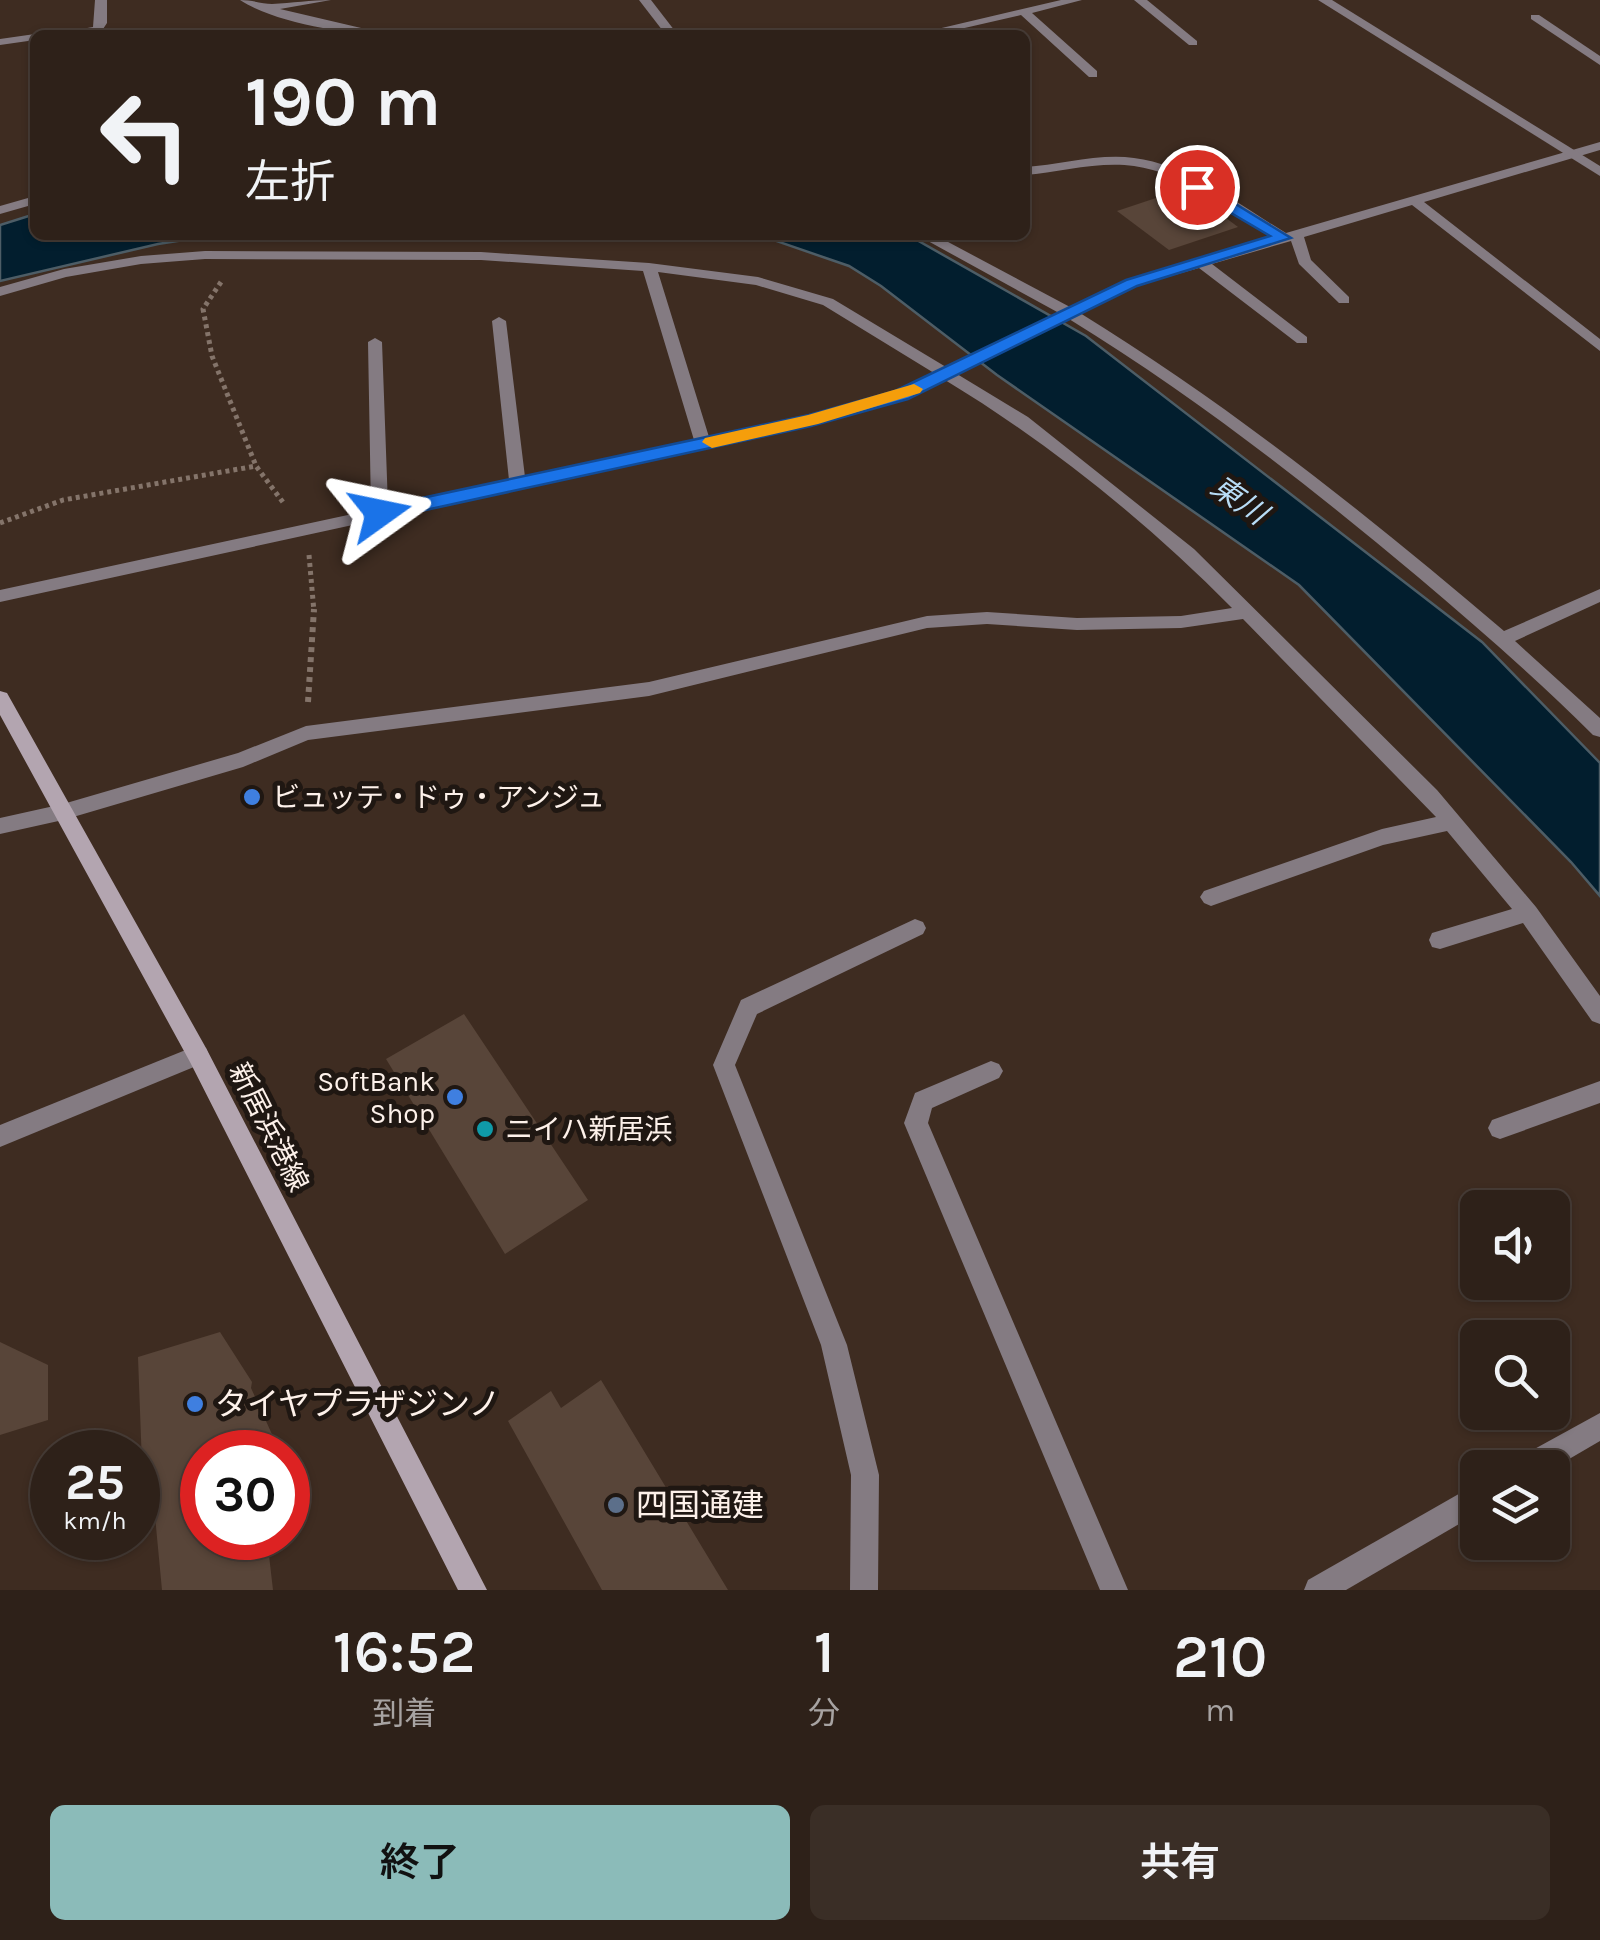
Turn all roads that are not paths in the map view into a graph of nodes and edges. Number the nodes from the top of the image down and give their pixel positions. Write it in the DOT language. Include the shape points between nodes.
graph roads {
  1 [pos="102,0"];
  2 [pos="246,0"];
  3 [pos="325,0"];
  4 [pos="645,0"];
  5 [pos="1076,0"];
  6 [pos="1140,0"];
  7 [pos="1324,0"];
  8 [pos="270,8"];
  9 [pos="1022,10"];
  10 [pos="1535,18"];
  11 [pos="96,30"];
  12 [pos="360,30"];
  13 [pos="668,30"];
  14 [pos="932,30"];
  15 [pos="30,38"];
  16 [pos="0,42"];
  17 [pos="1193,43"];
  18 [pos="1600,61"];
  19 [pos="1093,74"];
  20 [pos="1600,146"];
  21 [pos="1571,153"];
  22 [pos="1030,171"];
  23 [pos="1600,172"];
  24 [pos="1412,199"];
  25 [pos="30,201"];
  26 [pos="0,210"];
  27 [pos="1289,236"];
  28 [pos="934,240"];
  29 [pos="1201,262"];
  30 [pos="650,267"];
  31 [pos="0,292"];
  32 [pos="1344,300"];
  33 [pos="1070,316"];
  34 [pos="499,321"];
  35 [pos="1302,340"];
  36 [pos="375,342"];
  37 [pos="1600,346"];
  38 [pos="948,374"];
  39 [pos="703,444"];
  40 [pos="518,484"];
  41 [pos="380,513"];
  42 [pos="1600,595"];
  43 [pos="0,596"];
  44 [pos="1246,612"];
  45 [pos="1502,639"];
  46 [pos="0,698"];
  47 [pos="1600,730"];
  48 [pos="63,812"];
  49 [pos="1452,822"];
  50 [pos="0,826"];
  51 [pos="1211,897"];
  52 [pos="1528,913"];
  53 [pos="915,928"];
  54 [pos="1440,940"];
  55 [pos="1600,1014"];
  56 [pos="198,1055"];
  57 [pos="991,1071"];
  58 [pos="1600,1092"];
  59 [pos="1500,1128"];
  60 [pos="0,1136"];
  61 [pos="1600,1426"];
  62 [pos="1559,1450"];
  63 [pos="1460,1507"];
  64 [pos="473,1590"];
  65 [pos="864,1590"];
  66 [pos="1114,1590"];
  67 [pos="1318,1590"];
  1 -- 11 [label="street"];
  2 -- 8 [label="street"];
  3 -- 8 [label="street"];
  4 -- 13 [label="street"];
  5 -- 9 [label="street"];
  6 -- 17 [label="street"];
  7 -- 21 [label="street"];
  8 -- 12 [label="street"];
  9 -- 14 [label="street" via="980,13"];
  9 -- 19 [label="street"];
  10 -- 18 [label="street"];
  15 -- 16 [label="street"];
  20 -- 21 [label="street"];
  21 -- 23 [label="street"];
  21 -- 24 [label="street"];
  22 -- 27 [label="street" via="1131,161"];
  24 -- 27 [label="street"];
  24 -- 37 [label="street"];
  25 -- 26 [label="street"];
  27 -- 29 [label="street"];
  27 -- 32 [label="street"];
  28 -- 33 [label="street"];
  29 -- 33 [label="street" via="1132,283"];
  29 -- 35 [label="street"];
  30 -- 31 [label="street" via="481,256 247,254 141,260"];
  30 -- 38 [label="street" via="758,281 828,302"];
  30 -- 39 [label="street"];
  33 -- 38 [label="street"];
  33 -- 45 [label="street" via="1247,430"];
  34 -- 40 [label="street"];
  36 -- 41 [label="street"];
  38 -- 39 [label="street" via="902,395"];
  38 -- 44 [label="street" via="1022,420 1188,554"];
  39 -- 40 [label="street"];
  40 -- 41 [label="street"];
  41 -- 43 [label="street"];
  42 -- 45 [label="street"];
  44 -- 48 [label="street" via="1180,622 928,622 649,689 306,733 243,759"];
  44 -- 49 [label="street"];
  45 -- 47 [label="street"];
  46 -- 48 [label="main road, 新居浜港線"];
  48 -- 50 [label="street"];
  48 -- 56 [label="main road, 新居浜港線"];
  49 -- 51 [label="street" via="1382,837"];
  49 -- 52 [label="street"];
  52 -- 54 [label="street"];
  52 -- 55 [label="street"];
  53 -- 65 [label="street" via="749,1007 724,1065 834,1344 864,1475"];
  56 -- 60 [label="street"];
  56 -- 64 [label="main road, 新居浜港線"];
  57 -- 66 [label="street" via="923,1101 916,1123"];
  58 -- 59 [label="street"];
  61 -- 62 [label="street"];
  63 -- 67 [label="street"];
}
